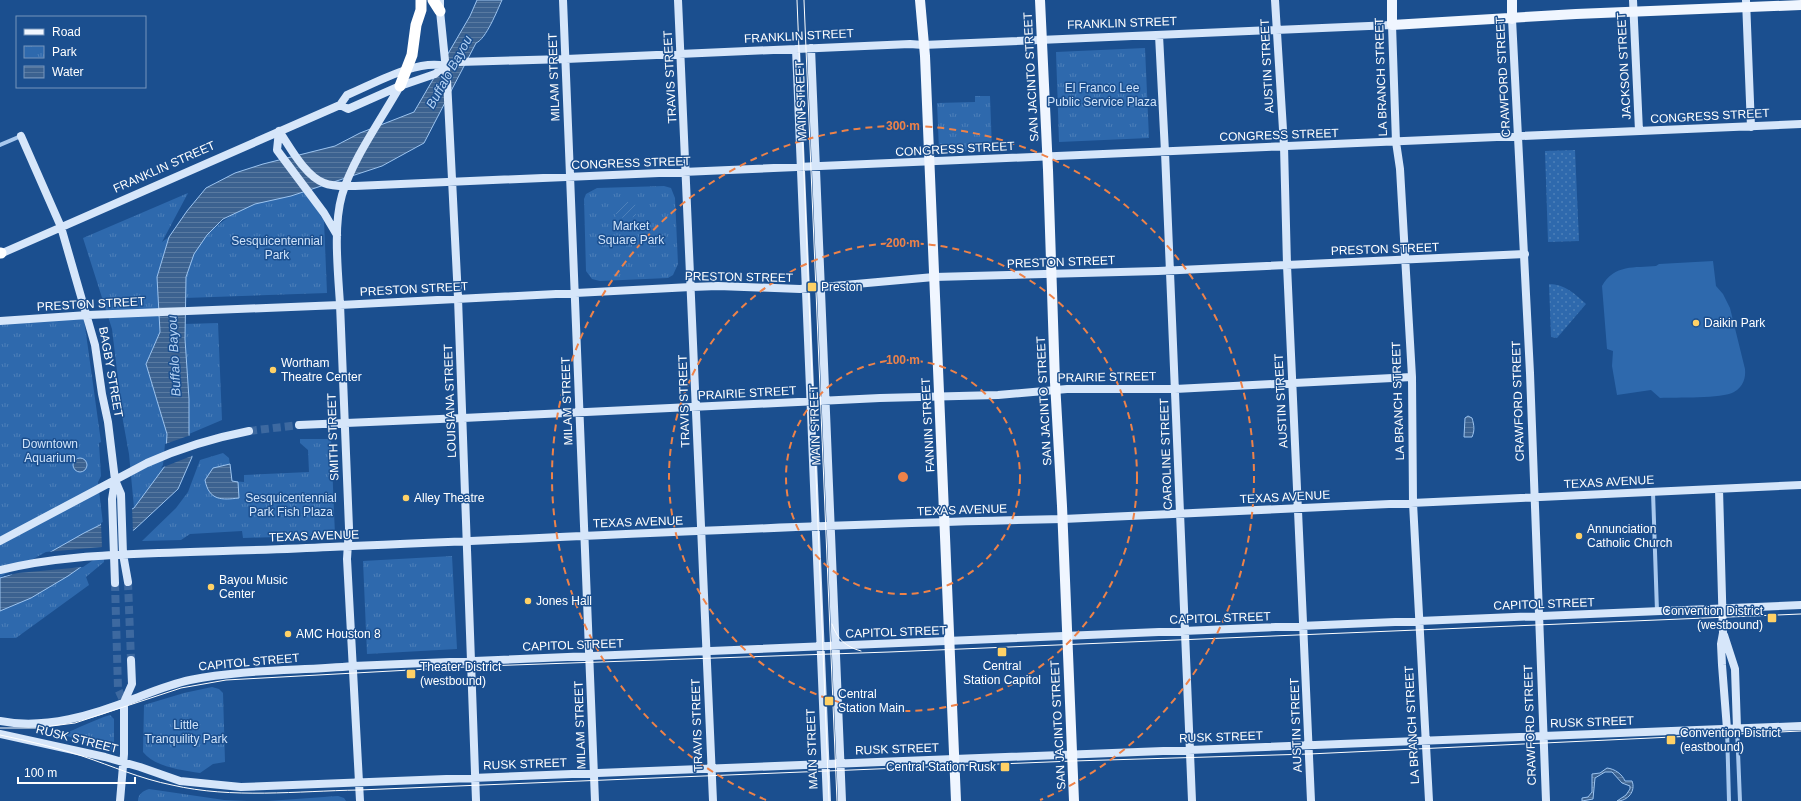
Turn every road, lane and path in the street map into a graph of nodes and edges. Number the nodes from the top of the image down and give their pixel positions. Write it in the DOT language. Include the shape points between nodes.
graph roads {
  1 [pos="415,0"];
  2 [pos="421,0"];
  3 [pos="433,0"];
  4 [pos="440,0"];
  5 [pos="563,0"];
  6 [pos="678,0"];
  7 [pos="920,0"];
  8 [pos="1040,0"];
  9 [pos="1276,0"];
  10 [pos="1392,0"];
  11 [pos="1512,0"];
  12 [pos="1632,0"];
  13 [pos="1746,3"];
  14 [pos="1801,4"];
  15 [pos="440,11"];
  16 [pos="1633,12"];
  17 [pos="1512,19"];
  18 [pos="416,21"];
  19 [pos="1392,25"];
  20 [pos="1277,30"];
  21 [pos="1159,35"];
  22 [pos="1042,40"];
  23 [pos="923,45"];
  24 [pos="811,48"];
  25 [pos="796,49"];
  26 [pos="681,54"];
  27 [pos="566,59"];
  28 [pos="445,66"];
  29 [pos="406,71"];
  30 [pos="400,86"];
  31 [pos="340,105"];
  32 [pos="1801,124"];
  33 [pos="1751,127"];
  34 [pos="279,131"];
  35 [pos="1639,131"];
  36 [pos="21,136"];
  37 [pos="1519,137"];
  38 [pos="1396,142"];
  39 [pos="0,145"];
  40 [pos="1284,146"];
  41 [pos="1165,152"];
  42 [pos="1048,157"];
  43 [pos="929,162"];
  44 [pos="800,168"];
  45 [pos="816,168"];
  46 [pos="686,173"];
  47 [pos="570,177"];
  48 [pos="452,182"];
  49 [pos="345,186"];
  50 [pos="61,227"];
  51 [pos="338,236"];
  52 [pos="0,254"];
  53 [pos="1525,254"];
  54 [pos="1406,260"];
  55 [pos="1287,265"];
  56 [pos="1170,271"];
  57 [pos="1051,273"];
  58 [pos="934,277"];
  59 [pos="691,287"];
  60 [pos="821,288"];
  61 [pos="806,289"];
  62 [pos="575,293"];
  63 [pos="458,298"];
  64 [pos="340,305"];
  65 [pos="88,315"];
  66 [pos="0,321"];
  67 [pos="1412,377"];
  68 [pos="1292,383"];
  69 [pos="1175,388"];
  70 [pos="1055,390"];
  71 [pos="939,397"];
  72 [pos="826,401"];
  73 [pos="810,402"];
  74 [pos="696,407"];
  75 [pos="580,412"];
  76 [pos="463,418"];
  77 [pos="345,423"];
  78 [pos="299,425"];
  79 [pos="249,431"];
  80 [pos="114,480"];
  81 [pos="1801,486"];
  82 [pos="1719,489"];
  83 [pos="1653,492"];
  84 [pos="1535,498"];
  85 [pos="1413,503"];
  86 [pos="1298,508"];
  87 [pos="1180,514"];
  88 [pos="1062,519"];
  89 [pos="945,522"];
  90 [pos="831,526"];
  91 [pos="815,527"];
  92 [pos="701,532"];
  93 [pos="585,536"];
  94 [pos="468,540"];
  95 [pos="0,541"];
  96 [pos="348,546"];
  97 [pos="114,554"];
  98 [pos="124,554"];
  99 [pos="0,570"];
  100 [pos="128,582"];
  101 [pos="114,583"];
  102 [pos="1801,605"];
  103 [pos="1722,608"];
  104 [pos="1657,611"];
  105 [pos="1540,616"];
  106 [pos="1420,621"];
  107 [pos="1304,626"];
  108 [pos="1185,631"];
  109 [pos="1723,633"];
  110 [pos="1067,636"];
  111 [pos="949,641"];
  112 [pos="836,646"];
  113 [pos="820,647"];
  114 [pos="706,652"];
  115 [pos="589,657"];
  116 [pos="131,660"];
  117 [pos="472,662"];
  118 [pos="353,666"];
  119 [pos="124,702"];
  120 [pos="0,721"];
  121 [pos="1801,726"];
  122 [pos="1737,728"];
  123 [pos="1727,729"];
  124 [pos="0,734"];
  125 [pos="1543,736"];
  126 [pos="1425,741"];
  127 [pos="1309,745"];
  128 [pos="1190,750"];
  129 [pos="1072,755"];
  130 [pos="954,759"];
  131 [pos="123,762"];
  132 [pos="825,764"];
  133 [pos="841,764"];
  134 [pos="711,769"];
  135 [pos="594,774"];
  136 [pos="475,778"];
  137 [pos="359,783"];
  138 [pos="120,801"];
  139 [pos="360,801"];
  140 [pos="476,801"];
  141 [pos="595,801"];
  142 [pos="712,801"];
  143 [pos="826,801"];
  144 [pos="842,801"];
  145 [pos="956,801"];
  146 [pos="1074,801"];
  147 [pos="1192,801"];
  148 [pos="1311,801"];
  149 [pos="1429,801"];
  150 [pos="1546,801"];
  151 [pos="1729,801"];
  152 [pos="1740,801"];
  1 -- 18 [label="highway"];
  2 -- 18 [label="highway" via="421,10"];
  3 -- 15 [label="highway"];
  4 -- 15 [label="street, LOUISIANA STREET"];
  5 -- 27 [label="street, MILAM STREET"];
  6 -- 26 [label="street, TRAVIS STREET"];
  7 -- 23 [label="main road, FANNIN STREET"];
  8 -- 22 [label="main road, SAN JACINTO STREET"];
  9 -- 20 [label="street, AUSTIN STREET"];
  10 -- 19 [label="main road, LA BRANCH STREET"];
  11 -- 17 [label="main road, CRAWFORD STREET"];
  12 -- 16 [label="street, JACKSON STREET"];
  13 -- 14 [label="main road, FRANKLIN STREET"];
  13 -- 16 [label="main road, FRANKLIN STREET"];
  13 -- 33 [label="street"];
  15 -- 28 [label="street, LOUISIANA STREET"];
  16 -- 17 [label="main road, FRANKLIN STREET"];
  16 -- 35 [label="street, JACKSON STREET"];
  17 -- 19 [label="main road, FRANKLIN STREET"];
  17 -- 37 [label="street, CRAWFORD STREET"];
  18 -- 29 [label="highway" via="412,55"];
  19 -- 20 [label="street, FRANKLIN STREET"];
  19 -- 38 [label="street, LA BRANCH STREET"];
  20 -- 21 [label="street, FRANKLIN STREET"];
  20 -- 40 [label="street, AUSTIN STREET"];
  21 -- 22 [label="street, FRANKLIN STREET"];
  21 -- 41 [label="street, CAROLINE STREET"];
  22 -- 23 [label="street, FRANKLIN STREET"];
  22 -- 42 [label="main road, SAN JACINTO STREET"];
  23 -- 24 [label="street, FRANKLIN STREET"];
  23 -- 43 [label="main road, FANNIN STREET"];
  24 -- 25 [label="street, FRANKLIN STREET"];
  24 -- 45 [label="street, MAIN STREET"];
  25 -- 26 [label="street, FRANKLIN STREET"];
  25 -- 44 [label="street, MAIN STREET"];
  26 -- 27 [label="street, FRANKLIN STREET"];
  26 -- 46 [label="street, TRAVIS STREET"];
  27 -- 28 [label="street, FRANKLIN STREET" via="459,62"];
  27 -- 47 [label="street, MILAM STREET"];
  28 -- 29 [label="street, FRANKLIN STREET" via="434,63"];
  28 -- 30 [label="street, FRANKLIN STREET" via="435,74"];
  28 -- 48 [label="street, LOUISIANA STREET"];
  29 -- 30 [label="highway"];
  29 -- 31 [label="street, FRANKLIN STREET" via="347,95"];
  30 -- 31 [label="street, FRANKLIN STREET" via="348,109"];
  30 -- 49 [label="street, SMITH STREET"];
  31 -- 34 [label="street, FRANKLIN STREET"];
  32 -- 33 [label="street, CONGRESS STREET"];
  33 -- 35 [label="street, CONGRESS STREET"];
  34 -- 49 [label="street, CONGRESS STREET" via="308,172 316,179 325,184"];
  34 -- 50 [label="street, FRANKLIN STREET"];
  34 -- 51 [label="street" via="278,152"];
  35 -- 37 [label="street, CONGRESS STREET"];
  36 -- 39 [label="street"];
  36 -- 50 [label="street, BAGBY STREET"];
  37 -- 38 [label="street, CONGRESS STREET"];
  37 -- 53 [label="street, CRAWFORD STREET"];
  38 -- 40 [label="street, CONGRESS STREET"];
  38 -- 54 [label="street, LA BRANCH STREET"];
  40 -- 41 [label="street, CONGRESS STREET"];
  40 -- 55 [label="street, AUSTIN STREET"];
  41 -- 42 [label="street, CONGRESS STREET"];
  41 -- 56 [label="street, CAROLINE STREET"];
  42 -- 43 [label="street, CONGRESS STREET"];
  42 -- 57 [label="main road, SAN JACINTO STREET"];
  43 -- 45 [label="street, CONGRESS STREET"];
  43 -- 58 [label="main road, FANNIN STREET"];
  44 -- 45 [label="street, CONGRESS STREET"];
  44 -- 46 [label="street, CONGRESS STREET"];
  44 -- 61 [label="street, MAIN STREET"];
  45 -- 60 [label="street, MAIN STREET"];
  46 -- 47 [label="street, CONGRESS STREET"];
  46 -- 59 [label="street, TRAVIS STREET"];
  47 -- 48 [label="street, CONGRESS STREET"];
  47 -- 62 [label="street, MILAM STREET"];
  48 -- 49 [label="street, CONGRESS STREET"];
  48 -- 63 [label="street, LOUISIANA STREET"];
  49 -- 51 [label="street, SMITH STREET" via="340,206"];
  50 -- 52 [label="street, FRANKLIN STREET"];
  50 -- 65 [label="street, BAGBY STREET"];
  51 -- 64 [label="street, SMITH STREET"];
  53 -- 54 [label="street, PRESTON STREET"];
  53 -- 84 [label="street, CRAWFORD STREET"];
  54 -- 55 [label="street, PRESTON STREET"];
  54 -- 67 [label="street, LA BRANCH STREET"];
  55 -- 56 [label="street, PRESTON STREET"];
  55 -- 68 [label="street, AUSTIN STREET"];
  56 -- 57 [label="street, PRESTON STREET"];
  56 -- 69 [label="street, CAROLINE STREET"];
  57 -- 58 [label="street, PRESTON STREET"];
  57 -- 70 [label="main road, SAN JACINTO STREET"];
  58 -- 60 [label="street, PRESTON STREET"];
  58 -- 71 [label="main road, FANNIN STREET"];
  59 -- 61 [label="street, PRESTON STREET"];
  59 -- 62 [label="street, PRESTON STREET"];
  59 -- 74 [label="street, TRAVIS STREET"];
  60 -- 61 [label="street, PRESTON STREET"];
  60 -- 72 [label="street, MAIN STREET"];
  61 -- 73 [label="street, MAIN STREET"];
  62 -- 63 [label="street, PRESTON STREET"];
  62 -- 75 [label="street, MILAM STREET"];
  63 -- 64 [label="street, PRESTON STREET"];
  63 -- 76 [label="street, LOUISIANA STREET"];
  64 -- 65 [label="street, PRESTON STREET"];
  64 -- 77 [label="street, SMITH STREET"];
  65 -- 66 [label="street, PRESTON STREET"];
  65 -- 80 [label="street, BAGBY STREET" via="110,438"];
  67 -- 68 [label="street, PRAIRIE STREET"];
  67 -- 85 [label="street, LA BRANCH STREET"];
  68 -- 69 [label="street, PRAIRIE STREET"];
  68 -- 86 [label="street, AUSTIN STREET"];
  69 -- 70 [label="street, PRAIRIE STREET"];
  69 -- 87 [label="street, CAROLINE STREET"];
  70 -- 71 [label="street, PRAIRIE STREET"];
  70 -- 88 [label="main road, SAN JACINTO STREET"];
  71 -- 72 [label="street, PRAIRIE STREET"];
  71 -- 89 [label="main road, FANNIN STREET"];
  72 -- 73 [label="street, PRAIRIE STREET"];
  72 -- 90 [label="street, MAIN STREET"];
  73 -- 74 [label="street, PRAIRIE STREET"];
  73 -- 91 [label="street, MAIN STREET"];
  74 -- 75 [label="street, PRAIRIE STREET"];
  74 -- 92 [label="street, TRAVIS STREET"];
  75 -- 76 [label="street, PRAIRIE STREET"];
  75 -- 93 [label="street, MILAM STREET"];
  76 -- 77 [label="street, PRAIRIE STREET"];
  76 -- 94 [label="street, LOUISIANA STREET"];
  77 -- 78 [label="street, PRAIRIE STREET"];
  77 -- 96 [label="street, SMITH STREET"];
  79 -- 80 [label="street" via="219,437 171,452"];
  80 -- 95 [label="street"];
  80 -- 97 [label="street, BAGBY STREET"];
  80 -- 98 [label="street, BAGBY STREET" via="121,494"];
  81 -- 82 [label="street, TEXAS AVENUE"];
  82 -- 83 [label="street, TEXAS AVENUE"];
  82 -- 103 [label="street"];
  83 -- 84 [label="street, TEXAS AVENUE"];
  83 -- 104 [label="street"];
  84 -- 85 [label="street, TEXAS AVENUE"];
  84 -- 105 [label="street, CRAWFORD STREET"];
  85 -- 86 [label="street, TEXAS AVENUE"];
  85 -- 106 [label="street, LA BRANCH STREET"];
  86 -- 87 [label="street, TEXAS AVENUE"];
  86 -- 107 [label="street, AUSTIN STREET"];
  87 -- 88 [label="street, TEXAS AVENUE"];
  87 -- 108 [label="street, CAROLINE STREET"];
  88 -- 89 [label="street, TEXAS AVENUE"];
  88 -- 110 [label="main road, SAN JACINTO STREET"];
  89 -- 90 [label="street, TEXAS AVENUE"];
  89 -- 111 [label="main road, FANNIN STREET"];
  90 -- 91 [label="street, TEXAS AVENUE"];
  90 -- 112 [label="street, MAIN STREET"];
  91 -- 92 [label="street, TEXAS AVENUE"];
  91 -- 113 [label="street, MAIN STREET"];
  92 -- 93 [label="street, TEXAS AVENUE"];
  92 -- 114 [label="street, TRAVIS STREET"];
  93 -- 94 [label="street, TEXAS AVENUE"];
  93 -- 115 [label="street, MILAM STREET"];
  94 -- 96 [label="street, TEXAS AVENUE"];
  94 -- 117 [label="street, LOUISIANA STREET"];
  96 -- 98 [label="street, TEXAS AVENUE"];
  96 -- 118 [label="street, SMITH STREET"];
  97 -- 98 [label="street, TEXAS AVENUE"];
  97 -- 99 [label="street, TEXAS AVENUE" via="76,557"];
  97 -- 101 [label="street, BAGBY STREET"];
  98 -- 100 [label="street, BAGBY STREET"];
  102 -- 103 [label="street, CAPITOL STREET"];
  103 -- 104 [label="street, CAPITOL STREET"];
  103 -- 109 [label="street"];
  104 -- 105 [label="street, CAPITOL STREET"];
  105 -- 106 [label="street, CAPITOL STREET"];
  105 -- 125 [label="street, CRAWFORD STREET"];
  106 -- 107 [label="street, CAPITOL STREET"];
  106 -- 126 [label="street, LA BRANCH STREET"];
  107 -- 108 [label="street, CAPITOL STREET"];
  107 -- 127 [label="street, AUSTIN STREET"];
  108 -- 110 [label="street, CAPITOL STREET"];
  108 -- 128 [label="street, CAROLINE STREET"];
  109 -- 122 [label="street" via="1735,669"];
  109 -- 123 [label="street" via="1721,644"];
  110 -- 111 [label="street, CAPITOL STREET"];
  110 -- 129 [label="main road, SAN JACINTO STREET"];
  111 -- 112 [label="street, CAPITOL STREET"];
  111 -- 130 [label="main road, FANNIN STREET"];
  112 -- 113 [label="street, CAPITOL STREET"];
  112 -- 133 [label="street, MAIN STREET"];
  113 -- 114 [label="street, CAPITOL STREET"];
  113 -- 132 [label="street, MAIN STREET"];
  114 -- 115 [label="street, CAPITOL STREET"];
  114 -- 134 [label="street, TRAVIS STREET"];
  115 -- 117 [label="street, CAPITOL STREET"];
  115 -- 135 [label="street, MILAM STREET"];
  116 -- 119 [label="street" via="132,684"];
  117 -- 118 [label="street, CAPITOL STREET"];
  117 -- 136 [label="street, LOUISIANA STREET"];
  118 -- 119 [label="street, CAPITOL STREET" via="238,673 190,680 159,688"];
  118 -- 137 [label="street, SMITH STREET"];
  119 -- 120 [label="street, CAPITOL STREET" via="54,722"];
  119 -- 131 [label="street"];
  121 -- 122 [label="street, RUSK STREET"];
  122 -- 123 [label="street, RUSK STREET"];
  122 -- 152 [label="street"];
  123 -- 125 [label="street, RUSK STREET"];
  123 -- 151 [label="street"];
  124 -- 131 [label="street, RUSK STREET"];
  125 -- 126 [label="street, RUSK STREET"];
  125 -- 150 [label="street, CRAWFORD STREET"];
  126 -- 127 [label="street, RUSK STREET"];
  126 -- 149 [label="street, LA BRANCH STREET"];
  127 -- 128 [label="street, RUSK STREET"];
  127 -- 148 [label="street, AUSTIN STREET"];
  128 -- 129 [label="street, RUSK STREET"];
  128 -- 147 [label="street, CAROLINE STREET"];
  129 -- 130 [label="street, RUSK STREET"];
  129 -- 146 [label="main road, SAN JACINTO STREET"];
  130 -- 133 [label="street, RUSK STREET"];
  130 -- 145 [label="main road, FANNIN STREET"];
  131 -- 137 [label="street, RUSK STREET" via="180,781 241,787"];
  131 -- 138 [label="street"];
  132 -- 133 [label="street, RUSK STREET"];
  132 -- 134 [label="street, RUSK STREET"];
  132 -- 143 [label="street, MAIN STREET"];
  133 -- 144 [label="street, MAIN STREET"];
  134 -- 135 [label="street, RUSK STREET"];
  134 -- 142 [label="street, TRAVIS STREET"];
  135 -- 136 [label="street, RUSK STREET"];
  135 -- 141 [label="street, MILAM STREET"];
  136 -- 137 [label="street, RUSK STREET"];
  136 -- 140 [label="street, LOUISIANA STREET"];
  137 -- 139 [label="street, SMITH STREET"];
}
